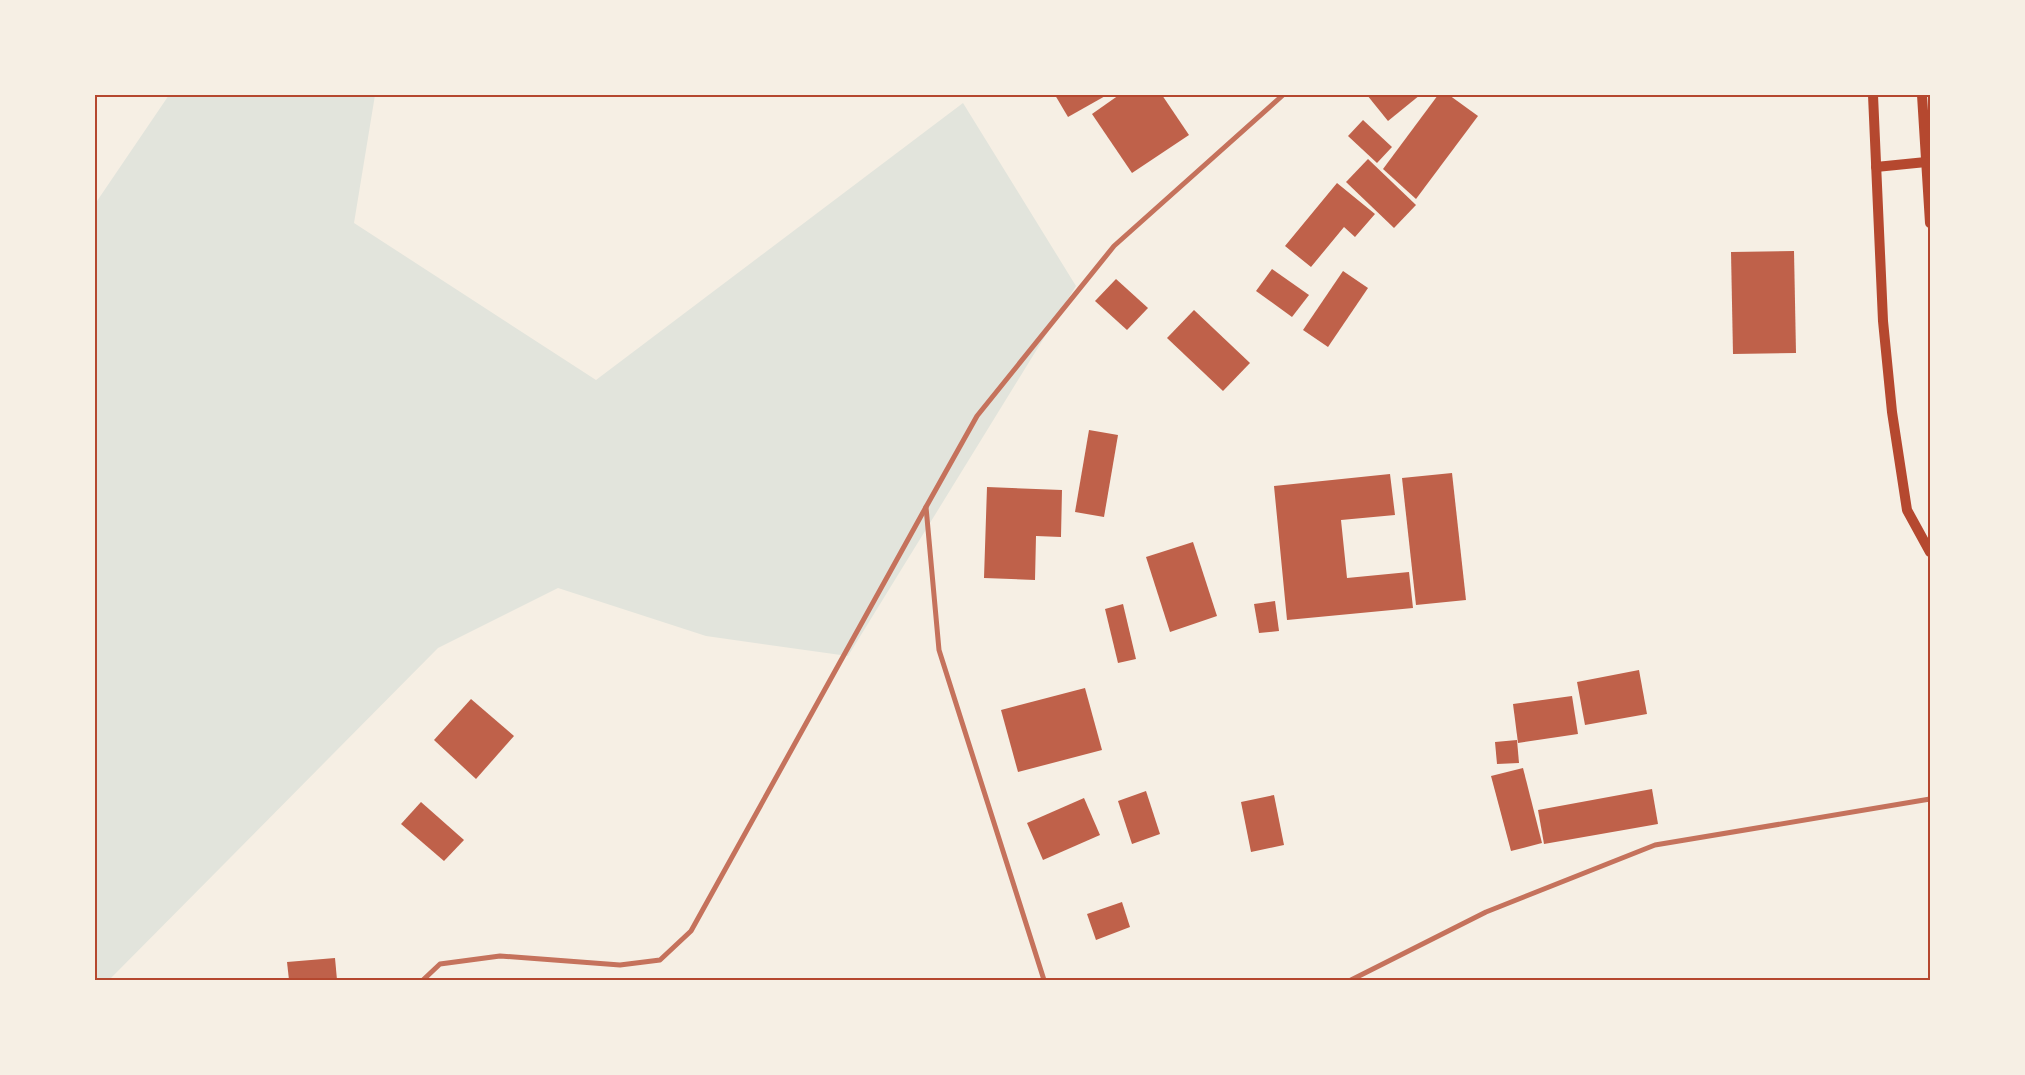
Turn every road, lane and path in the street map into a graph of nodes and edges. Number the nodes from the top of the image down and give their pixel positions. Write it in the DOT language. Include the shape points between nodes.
graph roads {
  1 [pos="1282,95"];
  2 [pos="1873,95"];
  3 [pos="1922,95"];
  4 [pos="1926,162"];
  5 [pos="1876,167"];
  6 [pos="1930,223"];
  7 [pos="926,507"];
  8 [pos="1930,550"];
  9 [pos="1930,799"];
  10 [pos="423,980"];
  11 [pos="1044,980"];
  12 [pos="1351,980"];
  1 -- 7 [label="street" via="1114,246 978,416"];
  2 -- 5 [label="main road"];
  3 -- 4 [label="main road"];
  4 -- 5 [label="main road"];
  4 -- 6 [label="main road"];
  5 -- 8 [label="main road" via="1883,321 1892,412 1907,510"];
  7 -- 10 [label="street" via="685,937 660,960 620,965 500,956 440,964"];
  7 -- 11 [label="street" via="939,650"];
  9 -- 12 [label="street" via="1655,845 1486,912"];
}
